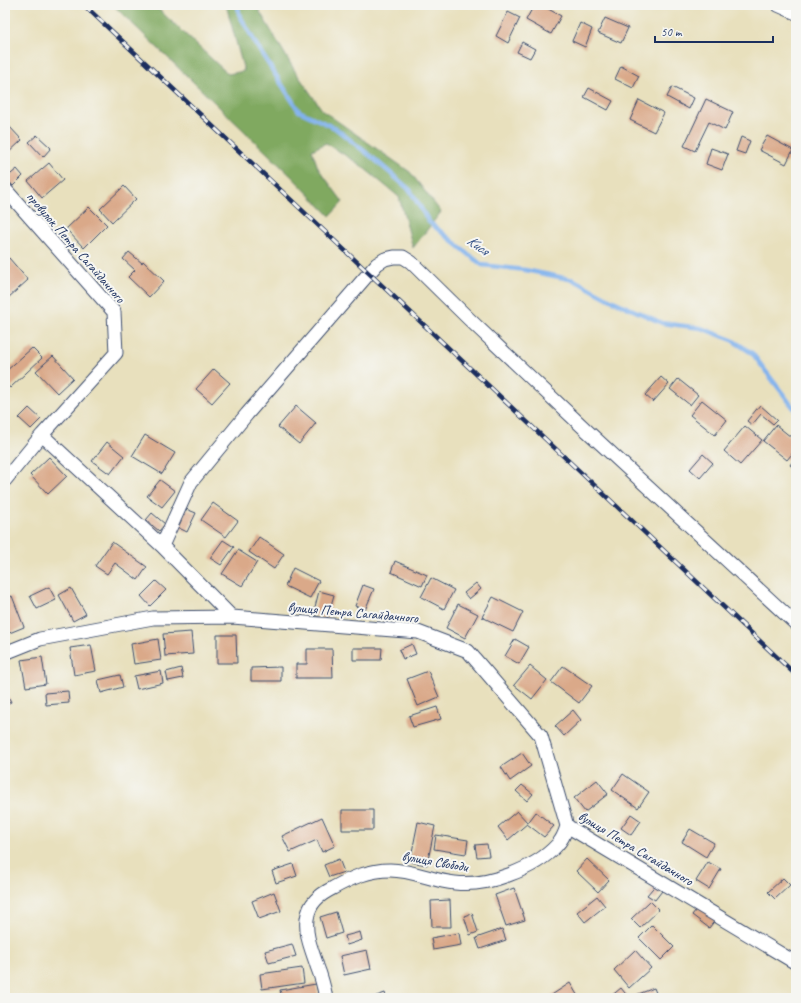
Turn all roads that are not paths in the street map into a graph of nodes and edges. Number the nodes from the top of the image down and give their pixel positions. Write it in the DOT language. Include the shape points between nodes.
graph roads {
  1 [pos="778,5"];
  2 [pos="796,13"];
  3 [pos="5,189"];
  4 [pos="42,435"];
  5 [pos="5,480"];
  6 [pos="162,546"];
  7 [pos="232,617"];
  8 [pos="796,624"];
  9 [pos="5,653"];
  10 [pos="567,826"];
  11 [pos="796,963"];
  12 [pos="326,998"];
  1 -- 2 [label="street"];
  3 -- 4 [label="street, провулок Петра Сагайдачного" via="114,312 116,353"];
  4 -- 5 [label="street, провулок Петра Сагайдачного"];
  4 -- 6 [label="street"];
  6 -- 7 [label="street"];
  6 -- 8 [label="street" via="191,482 232,431 377,264 390,257 403,257 415,265 574,419"];
  7 -- 9 [label="street, вулиця Петра Сагайдачного" via="154,618 40,639"];
  7 -- 10 [label="street, вулиця Петра Сагайдачного" via="418,632 468,652 541,736"];
  10 -- 11 [label="street, вулиця Петра Сагайдачного"];
  10 -- 12 [label="street, вулиця Свободи" via="558,844 544,856 513,873 495,879 462,884 445,882 412,872 383,870 359,875 321,895 310,908 307,932"];
}
